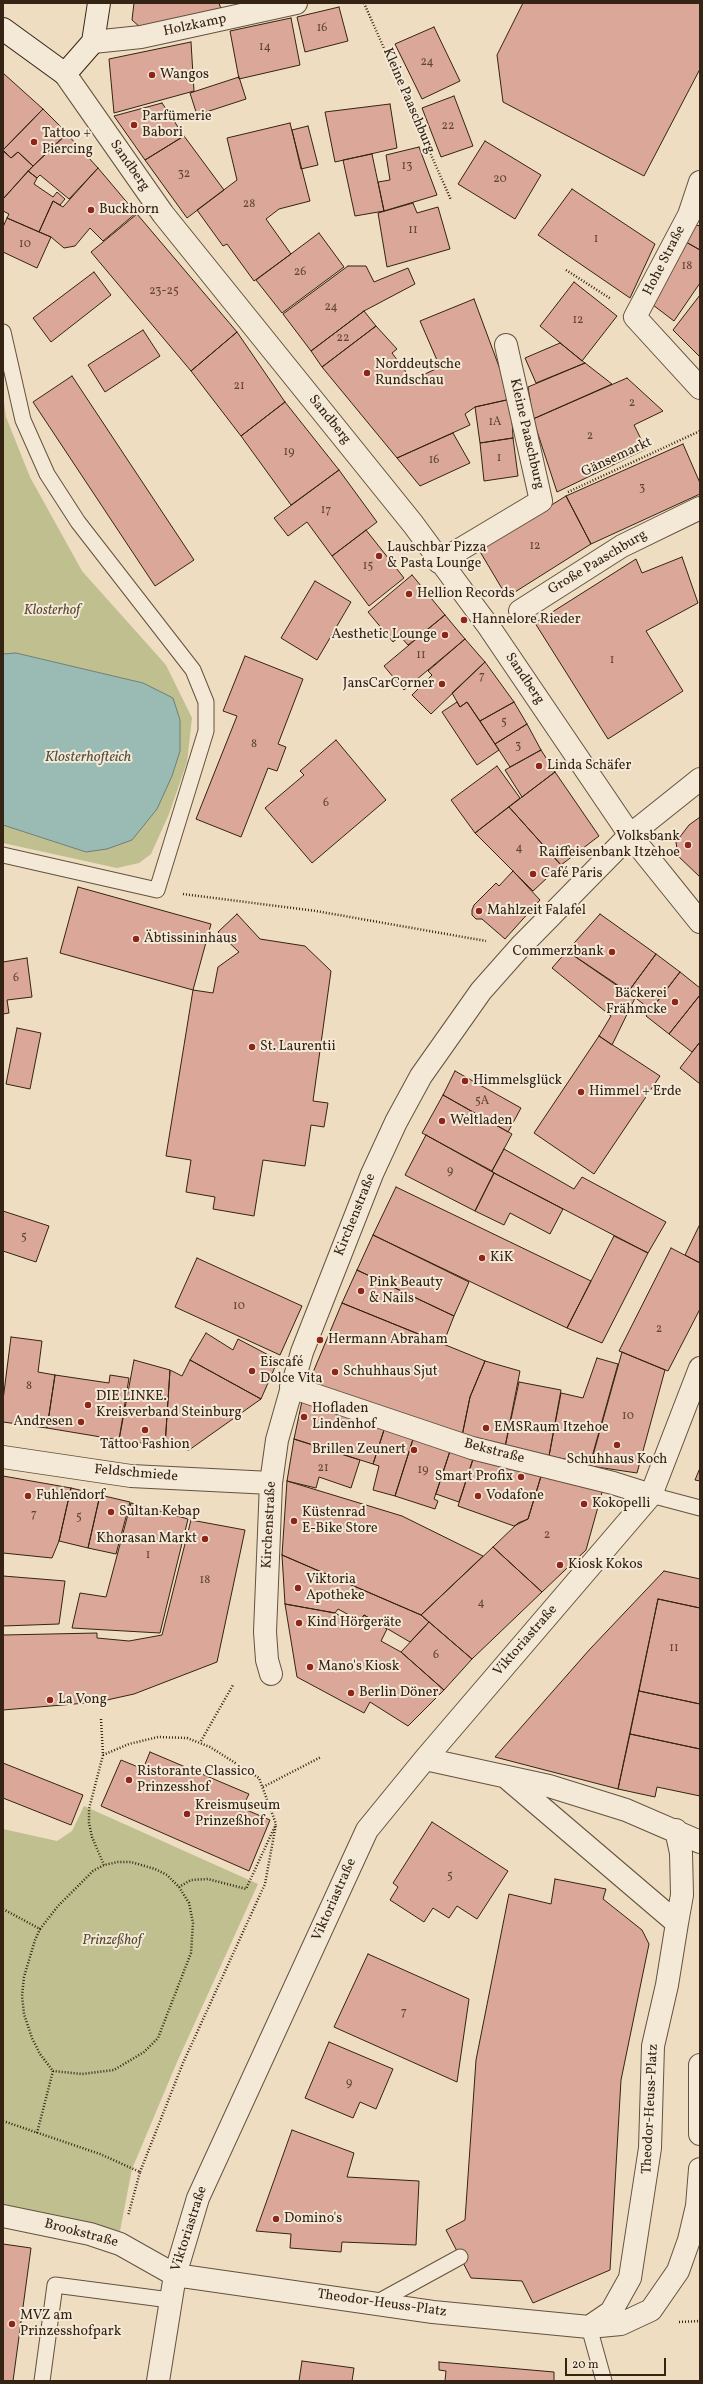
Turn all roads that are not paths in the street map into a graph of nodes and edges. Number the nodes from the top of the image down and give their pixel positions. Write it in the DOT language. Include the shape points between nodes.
graph roads {
  1 [pos="99,3"];
  2 [pos="296,3"];
  3 [pos="3,29"];
  4 [pos="93,42"];
  5 [pos="64,74"];
  6 [pos="700,182"];
  7 [pos="3,332"];
  8 [pos="506,345"];
  9 [pos="700,388"];
  10 [pos="700,508"];
  11 [pos="440,562"];
  12 [pos="520,611"];
  13 [pos="700,779"];
  14 [pos="630,835"];
  15 [pos="3,855"];
  16 [pos="700,922"];
  17 [pos="700,1368"];
  18 [pos="290,1387"];
  19 [pos="3,1457"];
  20 [pos="271,1483"];
  21 [pos="651,1495"];
  22 [pos="700,1508"];
  23 [pos="271,1674"];
  24 [pos="425,1759"];
  25 [pos="507,1778"];
  26 [pos="676,1830"];
  27 [pos="700,1842"];
  28 [pos="677,1924"];
  29 [pos="700,2064"];
  30 [pos="700,2134"];
  31 [pos="700,2168"];
  32 [pos="3,2216"];
  33 [pos="460,2257"];
  34 [pos="175,2275"];
  35 [pos="170,2300"];
  36 [pos="376,2303"];
  37 [pos="589,2327"];
  38 [pos="42,2381"];
  39 [pos="158,2381"];
  40 [pos="604,2381"];
  1 -- 4 [label="street"];
  2 -- 4 [label="street, Holzkamp" via="164,32"];
  3 -- 5 [label="street, Sandberg"];
  4 -- 5 [label="street"];
  5 -- 11 [label="street, Sandberg" via="164,214 413,524"];
  6 -- 9 [label="street, Hohe Straße" via="689,215 635,317"];
  7 -- 15 [label="lane" via="23,420 46,474 78,522 193,670 206,702 206,732 156,890"];
  8 -- 11 [label="street, Kleine Paaschburg" via="542,501"];
  10 -- 12 [label="street, Große Paaschburg" via="622,546"];
  11 -- 14 [label="street, Sandberg" via="489,627"];
  13 -- 14 [label="street, Kirchenstraße"];
  14 -- 16 [label="street, Sandberg"];
  14 -- 18 [label="street, Kirchenstraße" via="520,947 481,991 421,1076 369,1181"];
  17 -- 21 [label="street, Viktoriastraße"];
  18 -- 20 [label="street, Kirchenstraße" via="277,1440"];
  18 -- 21 [label="street, Bekstraße" via="472,1448"];
  19 -- 20 [label="street, Feldschmiede" via="131,1476"];
  20 -- 23 [label="street, Kirchenstraße" via="265,1632"];
  21 -- 22 [label="lane, Bekstraße"];
  21 -- 24 [label="street, Viktoriastraße"];
  24 -- 25 [label="street"];
  24 -- 34 [label="street, Viktoriastraße" via="367,1830 198,2198"];
  25 -- 26 [label="street" via="549,1786 619,1808"];
  25 -- 28 [label="street"];
  26 -- 27 [label="street"];
  26 -- 28 [label="street, Theodor-Heuss-Platz" via="681,1854 682,1894"];
  28 -- 37 [label="street, Theodor-Heuss-Platz" via="653,2046 650,2148 630,2278 611,2312"];
  29 -- 30 [label="street"];
  31 -- 37 [label="street, Theodor-Heuss-Platz" via="697,2206 678,2272 651,2310 621,2324"];
  32 -- 34 [label="street, Brookstraße" via="90,2234 120,2244"];
  33 -- 36 [label="lane"];
  34 -- 35 [label="street, Viktoriastraße"];
  34 -- 36 [label="street, Theodor-Heuss-Platz"];
  35 -- 38 [label="lane" via="55,2285"];
  35 -- 39 [label="street, Viktoriastraße"];
  36 -- 37 [label="street, Theodor-Heuss-Platz" via="433,2312"];
  37 -- 40 [label="lane"];
}
